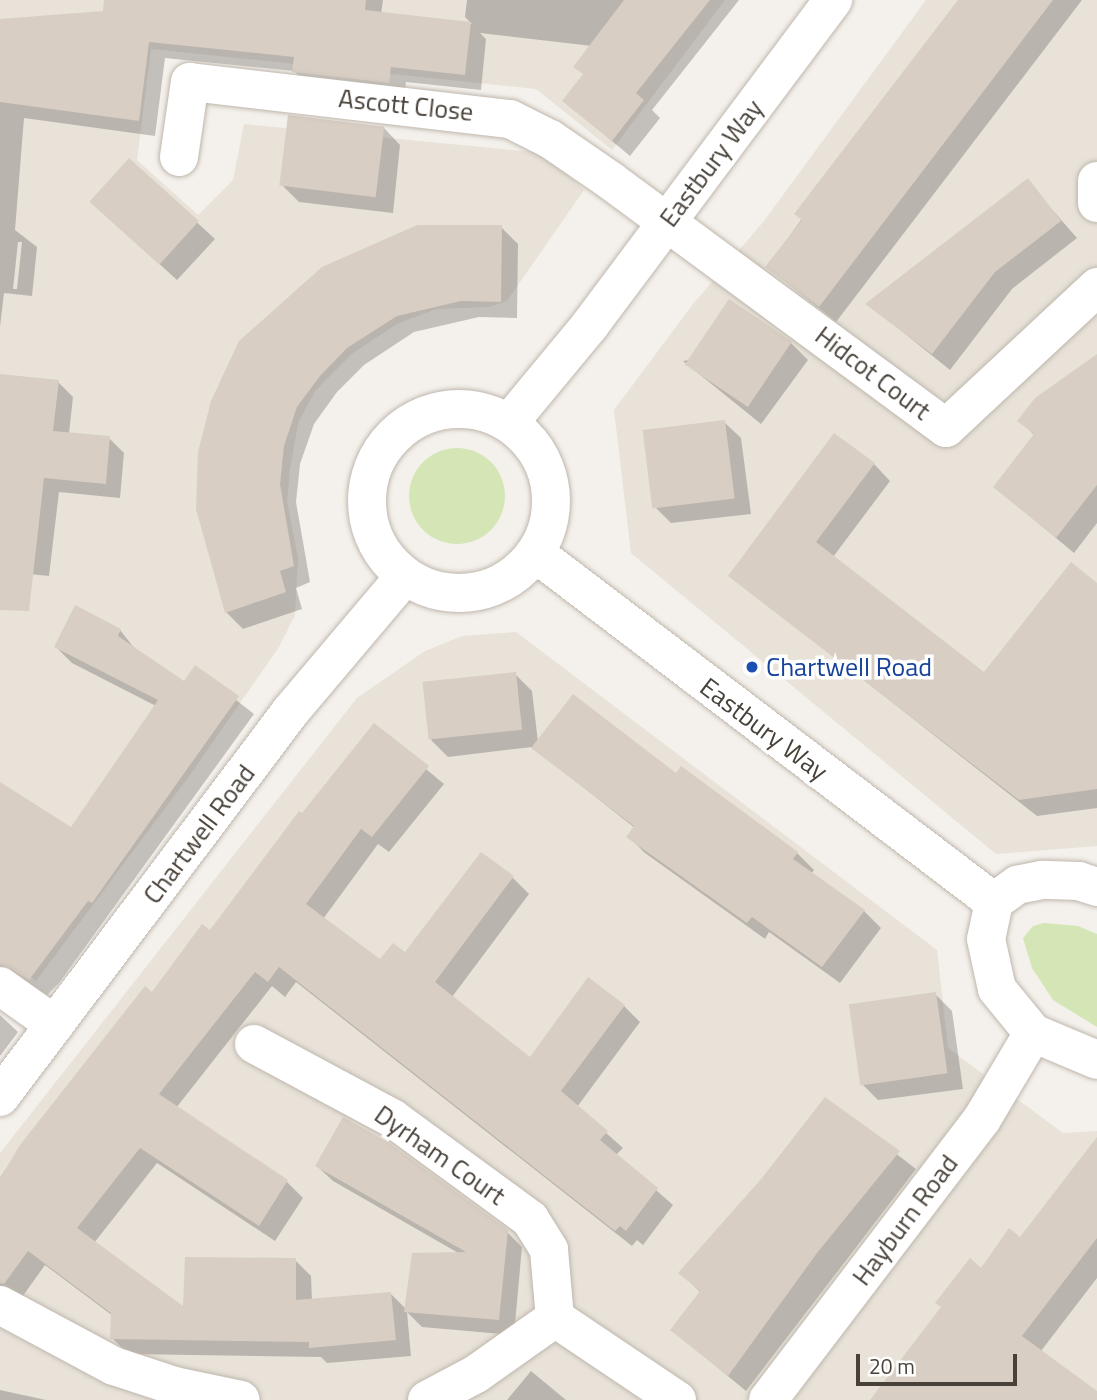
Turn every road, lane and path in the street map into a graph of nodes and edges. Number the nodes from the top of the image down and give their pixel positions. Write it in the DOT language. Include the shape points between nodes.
graph roads {
  1 [pos="833,0"];
  2 [pos="179,157"];
  3 [pos="1097,181"];
  4 [pos="1097,203"];
  5 [pos="666,222"];
  6 [pos="1097,287"];
  7 [pos="509,423"];
  8 [pos="535,553"];
  9 [pos="404,577"];
  10 [pos="1097,887"];
  11 [pos="994,902"];
  12 [pos="0,986"];
  13 [pos="55,1025"];
  14 [pos="1033,1033"];
  15 [pos="254,1044"];
  16 [pos="1097,1060"];
  17 [pos="0,1097"];
  18 [pos="0,1305"];
  19 [pos="555,1318"];
  20 [pos="241,1400"];
  21 [pos="427,1400"];
  22 [pos="677,1400"];
  23 [pos="768,1400"];
  1 -- 5 [label="street, Eastbury Way"];
  2 -- 5 [label="street, Ascott Close" via="190,82 481,112 529,126"];
  3 -- 4 [label="street"];
  5 -- 6 [label="street, Hidcot Court" via="946,428"];
  5 -- 7 [label="street, Eastbury Way" via="590,325"];
  7 -- 8 [label="street" via="537,451 548,476 547,529"];
  7 -- 9 [label="street" via="465,408 435,411 408,424 386,444 371,470 366,499 371,528 384,555"];
  8 -- 9 [label="street" via="515,574 489,588 451,592"];
  8 -- 11 [label="street, Eastbury Way"];
  9 -- 13 [label="street, Chartwell Road" via="290,712"];
  10 -- 11 [label="street" via="1079,881 1042,880 1017,886"];
  11 -- 14 [label="street" via="987,922 990,964 998,989"];
  12 -- 13 [label="street"];
  13 -- 17 [label="street, Chartwell Road"];
  14 -- 16 [label="street"];
  14 -- 23 [label="street, Hayburn Road" via="982,1119"];
  15 -- 19 [label="street, Dyrham Court" via="392,1118 530,1219 549,1250"];
  18 -- 20 [label="street" via="114,1366 175,1386"];
  19 -- 21 [label="street" via="476,1374"];
  19 -- 22 [label="street"];
}
